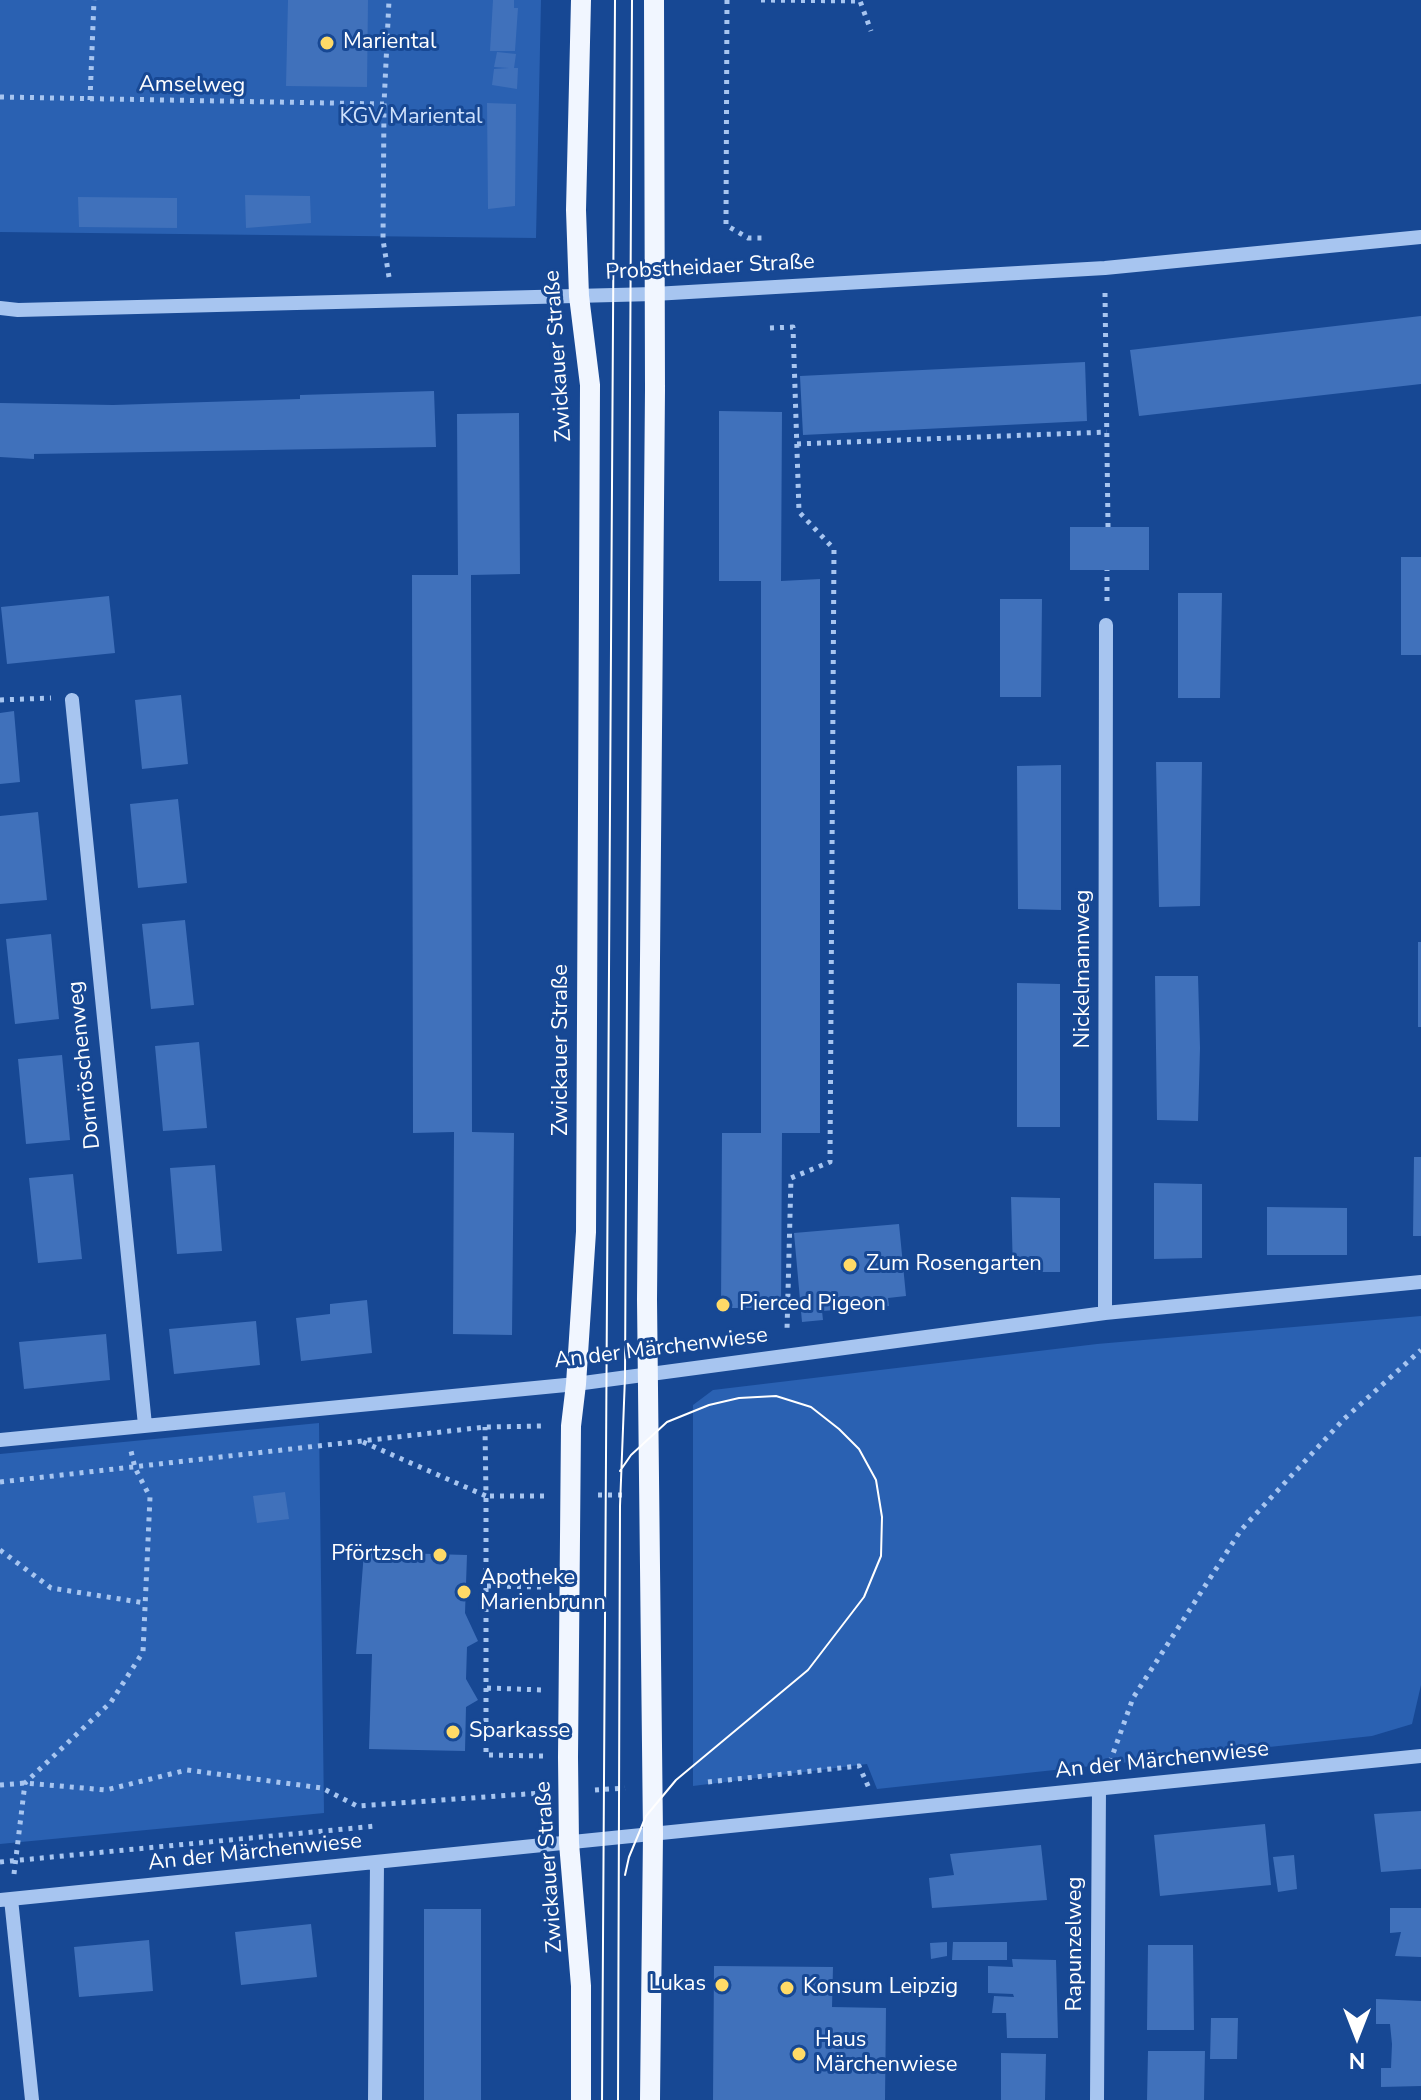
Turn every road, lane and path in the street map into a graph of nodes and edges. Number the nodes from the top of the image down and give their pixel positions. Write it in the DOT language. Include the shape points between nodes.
graph roads {
  1 [pos="94,0"];
  2 [pos="389,0"];
  3 [pos="581,0"];
  4 [pos="654,0"];
  5 [pos="727,0"];
  6 [pos="761,0"];
  7 [pos="871,31"];
  8 [pos="0,97"];
  9 [pos="90,100"];
  10 [pos="384,104"];
  11 [pos="1421,237"];
  12 [pos="765,238"];
  13 [pos="1105,268"];
  14 [pos="654,294"];
  15 [pos="579,296"];
  16 [pos="392,302"];
  17 [pos="0,308"];
  18 [pos="770,328"];
  19 [pos="1107,432"];
  20 [pos="797,444"];
  21 [pos="1108,527"];
  22 [pos="1106,625"];
  23 [pos="0,700"];
  24 [pos="72,700"];
  25 [pos="1421,1282"];
  26 [pos="1105,1313"];
  27 [pos="1421,1350"];
  28 [pos="787,1355"];
  29 [pos="647,1374"];
  30 [pos="576,1384"];
  31 [pos="145,1425"];
  32 [pos="571,1426"];
  33 [pos="126,1427"];
  34 [pos="485,1427"];
  35 [pos="0,1440"];
  36 [pos="360,1441"];
  37 [pos="135,1468"];
  38 [pos="0,1482"];
  39 [pos="650,1494"];
  40 [pos="486,1496"];
  41 [pos="571,1496"];
  42 [pos="0,1550"];
  43 [pos="487,1586"];
  44 [pos="571,1587"];
  45 [pos="145,1603"];
  46 [pos="487,1688"];
  47 [pos="569,1690"];
  48 [pos="1421,1756"];
  49 [pos="568,1757"];
  50 [pos="25,1783"];
  51 [pos="0,1785"];
  52 [pos="631,1787"];
  53 [pos="1099,1789"];
  54 [pos="592,1790"];
  55 [pos="541,1793"];
  56 [pos="376,1826"];
  57 [pos="653,1834"];
  58 [pos="569,1843"];
  59 [pos="15,1860"];
  60 [pos="0,1862"];
  61 [pos="377,1863"];
  62 [pos="5,1899"];
  63 [pos="32,2100"];
  64 [pos="375,2100"];
  65 [pos="581,2100"];
  66 [pos="650,2100"];
  67 [pos="1097,2100"];
  1 -- 9 [label="path"];
  2 -- 10 [label="path"];
  3 -- 15 [label="main road, Zwickauer Straße"];
  4 -- 14 [label="main road"];
  5 -- 12 [label="path" via="726,225 748,238"];
  6 -- 7 [label="path" via="860,1"];
  8 -- 9 [label="path, Amselweg"];
  9 -- 10 [label="path, Amselweg"];
  10 -- 16 [label="path" via="383,240"];
  11 -- 13 [label="street, Probstheidaer Straße"];
  13 -- 14 [label="street, Probstheidaer Straße"];
  13 -- 19 [label="path"];
  14 -- 15 [label="street, Probstheidaer Straße"];
  14 -- 29 [label="main road"];
  15 -- 16 [label="street, Probstheidaer Straße"];
  15 -- 30 [label="main road, Zwickauer Straße" via="590,401 586,1232"];
  16 -- 17 [label="street, Probstheidaer Straße"];
  18 -- 20 [label="path" via="793,327"];
  19 -- 20 [label="path"];
  19 -- 21 [label="path"];
  20 -- 28 [label="path" via="799,512 834,549 830,1162 791,1178"];
  22 -- 26 [label="street, Nickelmannweg"];
  23 -- 24 [label="path"];
  24 -- 31 [label="street, Dornröschenweg"];
  25 -- 26 [label="street, An der Märchenwiese"];
  26 -- 28 [label="street, An der Märchenwiese"];
  27 -- 53 [label="path" via="1344,1419 1241,1530 1133,1698"];
  28 -- 29 [label="street, An der Märchenwiese"];
  29 -- 30 [label="street, An der Märchenwiese"];
  29 -- 39 [label="main road"];
  30 -- 31 [label="street, An der Märchenwiese"];
  30 -- 32 [label="main road, Zwickauer Straße"];
  31 -- 33 [label="street, An der Märchenwiese"];
  32 -- 34 [label="path"];
  32 -- 41 [label="main road, Zwickauer Straße"];
  33 -- 35 [label="street, An der Märchenwiese"];
  33 -- 37 [label="path"];
  34 -- 36 [label="path"];
  34 -- 40 [label="path"];
  36 -- 37 [label="path"];
  36 -- 40 [label="path"];
  37 -- 38 [label="path"];
  37 -- 45 [label="path" via="150,1497"];
  39 -- 41 [label="path"];
  39 -- 57 [label="main road"];
  40 -- 41 [label="path"];
  40 -- 43 [label="path"];
  41 -- 44 [label="main road, Zwickauer Straße"];
  42 -- 45 [label="path" via="51,1588"];
  43 -- 44 [label="path"];
  43 -- 46 [label="path"];
  44 -- 47 [label="main road, Zwickauer Straße"];
  45 -- 50 [label="path" via="143,1652 111,1702"];
  46 -- 47 [label="path"];
  46 -- 49 [label="path" via="486,1755"];
  47 -- 49 [label="main road, Zwickauer Straße"];
  48 -- 53 [label="street, An der Märchenwiese"];
  49 -- 58 [label="main road, Zwickauer Straße"];
  50 -- 51 [label="path"];
  50 -- 55 [label="path" via="106,1790 187,1770 322,1788 357,1806"];
  50 -- 59 [label="path"];
  52 -- 54 [label="path"];
  53 -- 57 [label="street, An der Märchenwiese"];
  53 -- 67 [label="street, Rapunzelweg"];
  56 -- 59 [label="path"];
  57 -- 58 [label="street, An der Märchenwiese"];
  57 -- 66 [label="main road"];
  58 -- 61 [label="street, An der Märchenwiese"];
  58 -- 65 [label="main road, Zwickauer Straße" via="581,1986"];
  59 -- 60 [label="path"];
  59 -- 62 [label="path"];
  61 -- 62 [label="street, An der Märchenwiese"];
  61 -- 64 [label="street"];
  62 -- 63 [label="street"];
}
